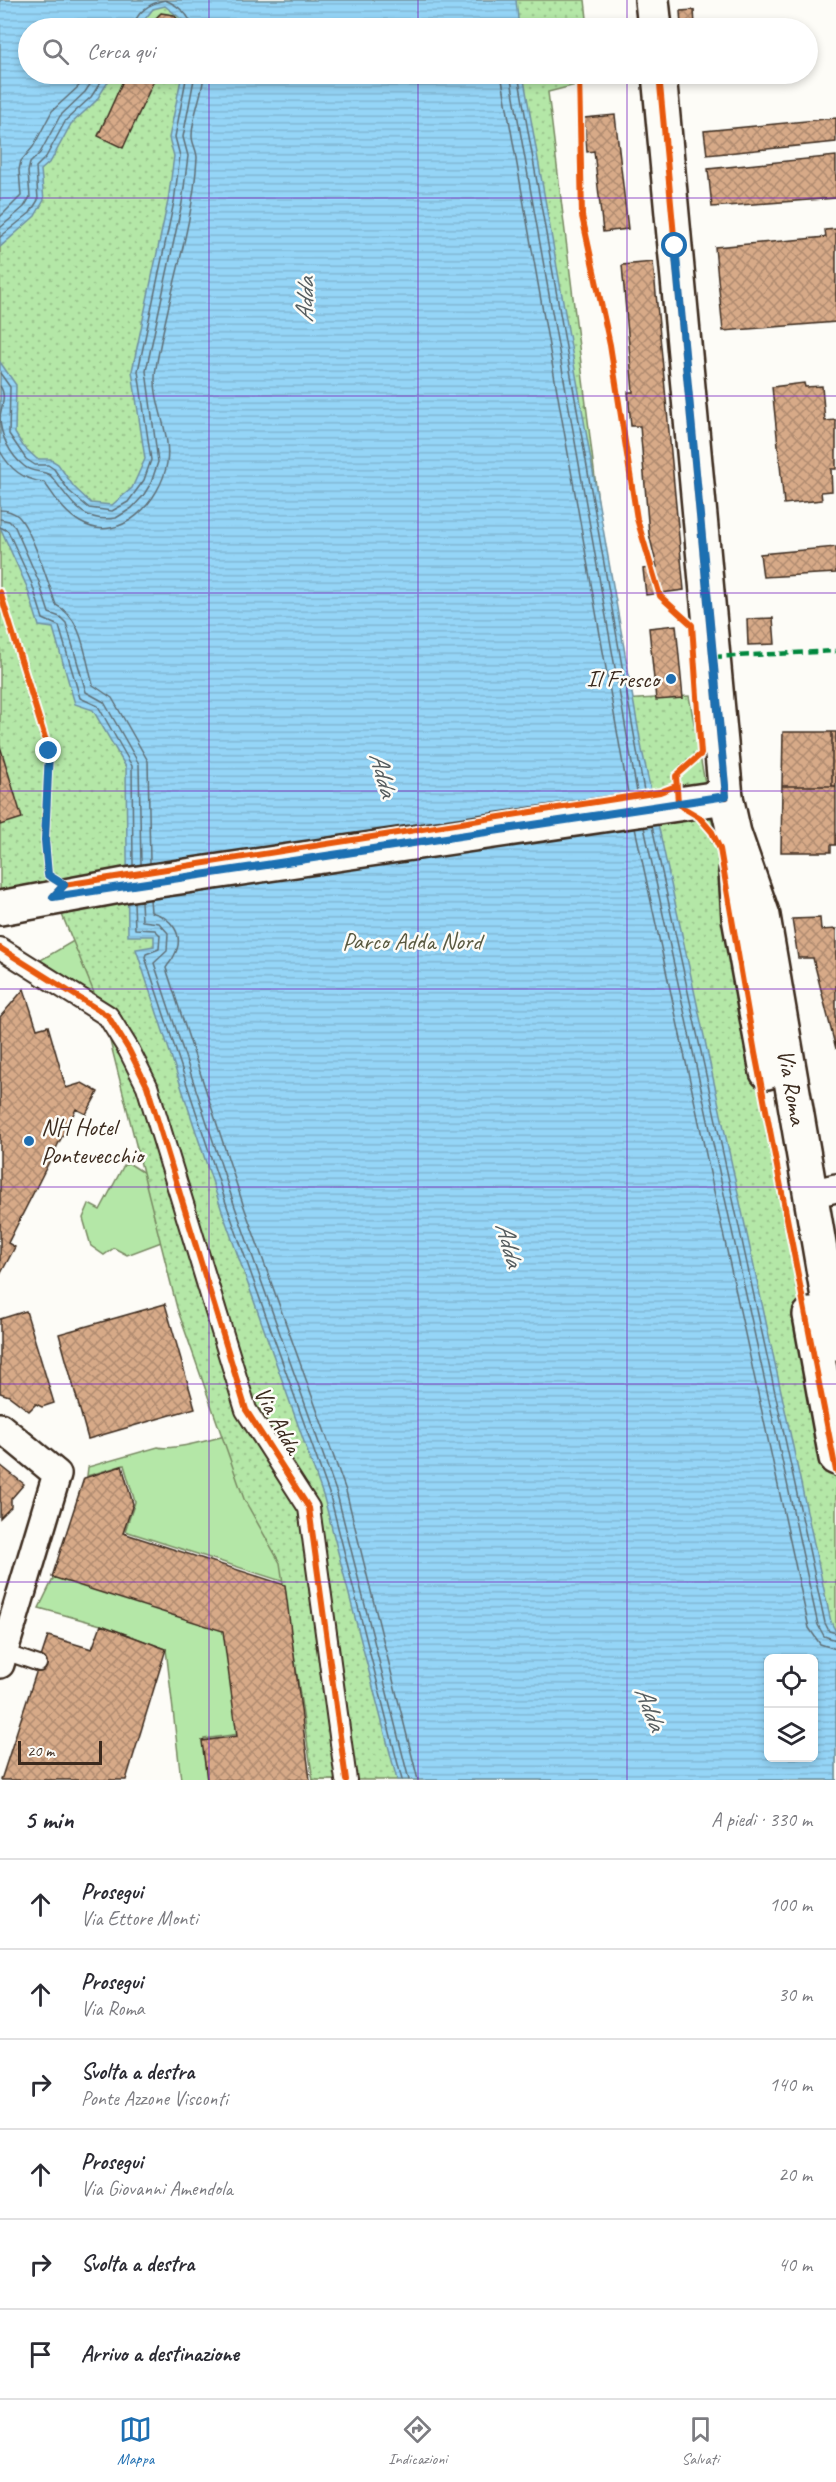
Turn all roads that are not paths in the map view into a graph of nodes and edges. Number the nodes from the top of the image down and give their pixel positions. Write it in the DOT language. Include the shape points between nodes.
graph roads {
  1 [pos="652,0"];
  2 [pos="654,18"];
  3 [pos="660,84"];
  4 [pos="726,796"];
  5 [pos="734,833"];
  6 [pos="4,910"];
  7 [pos="0,948"];
  8 [pos="823,1191"];
  9 [pos="833,1307"];
  10 [pos="836,1344"];
  11 [pos="0,1427"];
  12 [pos="836,1458"];
  13 [pos="2,1658"];
  14 [pos="39,1664"];
  15 [pos="346,1780"];
  1 -- 2 [label="main road"];
  3 -- 4 [label="main road, Via Roma"];
  4 -- 5 [label="main road, Via Roma"];
  4 -- 6 [label="main road" via="125,885"];
  5 -- 8 [label="main road, Via Roma" via="763,916"];
  5 -- 12 [label="main road, Via Roma" via="739,918"];
  7 -- 15 [label="street, Via Adda" via="108,1016 147,1086 246,1410 309,1508"];
  8 -- 9 [label="main road, Via Roma"];
  9 -- 10 [label="main road, Via Roma"];
  11 -- 13 [label="street" via="57,1474"];
  13 -- 14 [label="lane"];
}
